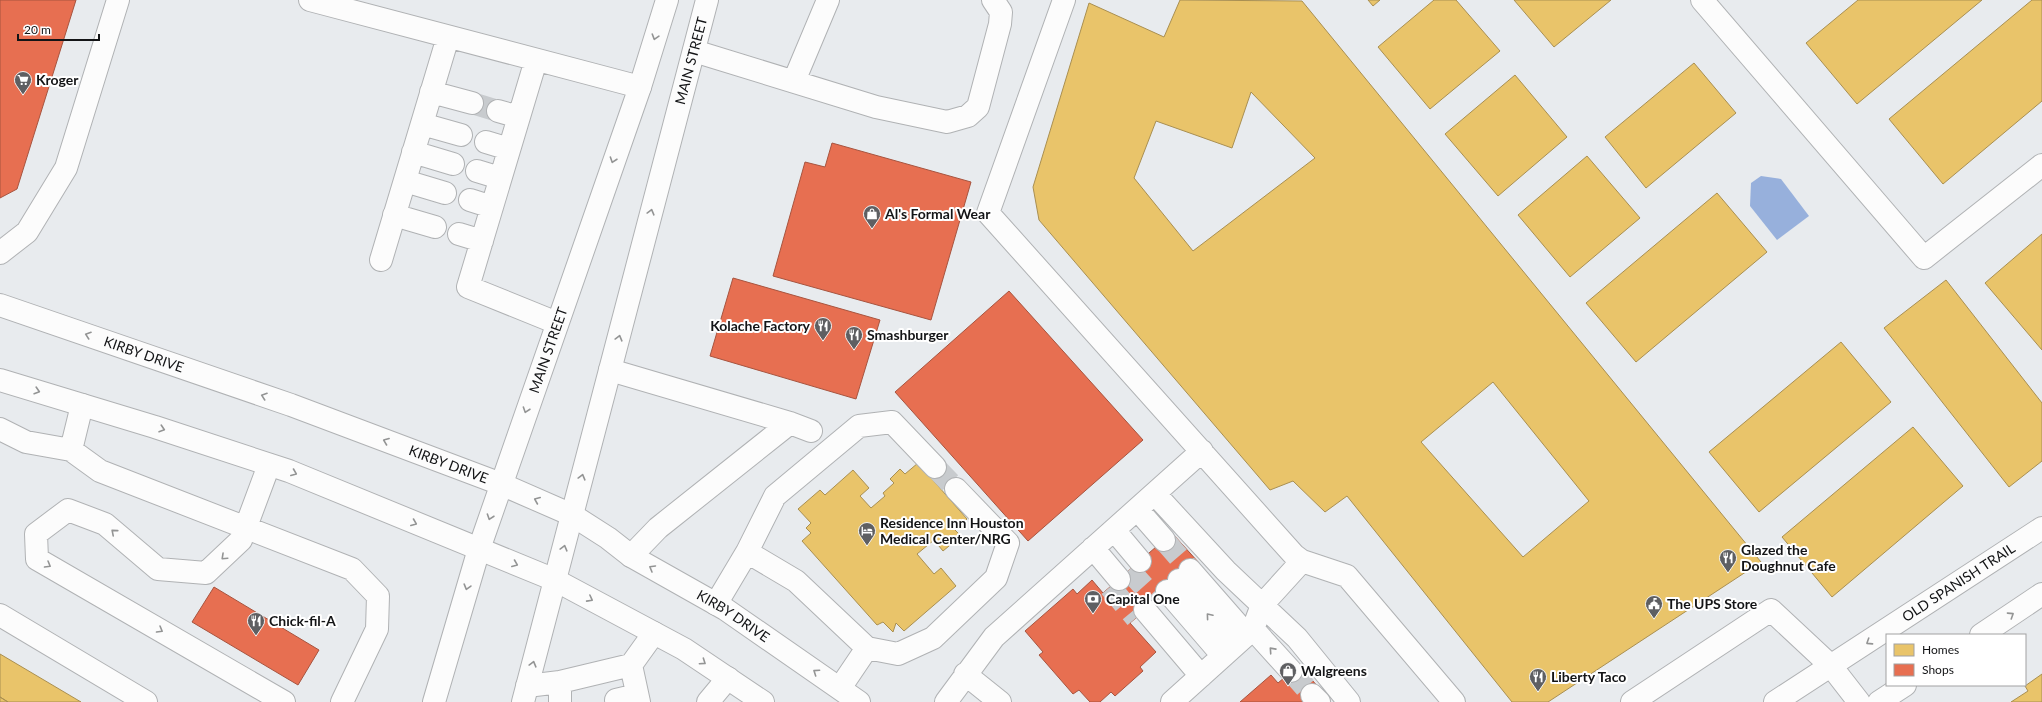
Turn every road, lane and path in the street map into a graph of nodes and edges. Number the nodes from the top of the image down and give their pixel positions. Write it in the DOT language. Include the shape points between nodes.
graph roads {
  1 [pos="118,0"];
  2 [pos="310,0"];
  3 [pos="667,0"];
  4 [pos="707,0"];
  5 [pos="828,0"];
  6 [pos="993,0"];
  7 [pos="1064,0"];
  8 [pos="1702,0"];
  9 [pos="448,37"];
  10 [pos="694,52"];
  11 [pos="536,60"];
  12 [pos="794,81"];
  13 [pos="640,87"];
  14 [pos="431,92"];
  15 [pos="472,103"];
  16 [pos="498,111"];
  17 [pos="519,118"];
  18 [pos="422,124"];
  19 [pos="461,135"];
  20 [pos="486,142"];
  21 [pos="509,149"];
  22 [pos="413,152"];
  23 [pos="453,164"];
  24 [pos="2042,164"];
  25 [pos="477,171"];
  26 [pos="500,178"];
  27 [pos="404,181"];
  28 [pos="445,193"];
  29 [pos="470,200"];
  30 [pos="492,207"];
  31 [pos="394,215"];
  32 [pos="435,227"];
  33 [pos="459,234"];
  34 [pos="482,241"];
  35 [pos="0,253"];
  36 [pos="381,260"];
  37 [pos="0,305"];
  38 [pos="557,323"];
  39 [pos="610,370"];
  40 [pos="0,380"];
  41 [pos="82,405"];
  42 [pos="790,423"];
  43 [pos="0,429"];
  44 [pos="811,431"];
  45 [pos="71,450"];
  46 [pos="1202,451"];
  47 [pos="269,465"];
  48 [pos="935,466"];
  49 [pos="501,484"];
  50 [pos="956,489"];
  51 [pos="1155,494"];
  52 [pos="572,515"];
  53 [pos="248,527"];
  54 [pos="2042,528"];
  55 [pos="1110,533"];
  56 [pos="479,549"];
  57 [pos="747,552"];
  58 [pos="631,556"];
  59 [pos="1302,561"];
  60 [pos="1136,564"];
  61 [pos="555,580"];
  62 [pos="2042,594"];
  63 [pos="1162,595"];
  64 [pos="716,604"];
  65 [pos="1262,605"];
  66 [pos="0,615"];
  67 [pos="654,633"];
  68 [pos="1982,634"];
  69 [pos="867,648"];
  70 [pos="1223,656"];
  71 [pos="631,665"];
  72 [pos="1831,666"];
  73 [pos="1291,671"];
  74 [pos="965,674"];
  75 [pos="728,678"];
  76 [pos="1903,686"];
  77 [pos="840,688"];
  78 [pos="560,692"];
  79 [pos="525,694"];
  80 [pos="638,698"];
  81 [pos="616,700"];
  82 [pos="146,702"];
  83 [pos="284,702"];
  84 [pos="342,702"];
  85 [pos="434,702"];
  86 [pos="708,702"];
  87 [pos="763,702"];
  88 [pos="860,702"];
  89 [pos="946,702"];
  90 [pos="1000,702"];
  91 [pos="1172,702"];
  92 [pos="1349,702"];
  93 [pos="1454,702"];
  94 [pos="1632,702"];
  95 [pos="1775,702"];
  96 [pos="1859,702"];
  97 [pos="1879,702"];
  1 -- 35 [label="main road" via="66,168 27,232"];
  2 -- 9 [label="main road"];
  3 -- 13 [label="main road, MAIN STREET, one-way"];
  4 -- 10 [label="main road, MAIN STREET"];
  5 -- 12 [label="main road"];
  6 -- 12 [label="main road" via="1001,12 1000,24 978,107 968,116 947,122 876,107"];
  7 -- 46 [label="main road" via="988,213"];
  8 -- 24 [label="main road" via="1924,258"];
  9 -- 11 [label="main road"];
  9 -- 14 [label="main road"];
  10 -- 12 [label="main road"];
  39 -- 10 [label="main road, MAIN STREET, one-way"];
  11 -- 13 [label="main road"];
  11 -- 17 [label="main road"];
  13 -- 38 [label="main road, MAIN STREET, one-way"];
  14 -- 15 [label="main road"];
  14 -- 18 [label="main road"];
  16 -- 17 [label="main road"];
  17 -- 21 [label="main road"];
  18 -- 19 [label="main road"];
  18 -- 22 [label="main road"];
  20 -- 21 [label="main road"];
  21 -- 26 [label="main road"];
  22 -- 23 [label="main road"];
  22 -- 27 [label="main road"];
  25 -- 26 [label="main road"];
  26 -- 30 [label="main road"];
  27 -- 28 [label="main road"];
  27 -- 31 [label="main road"];
  29 -- 30 [label="main road"];
  30 -- 34 [label="main road"];
  31 -- 32 [label="main road"];
  31 -- 36 [label="main road"];
  33 -- 34 [label="main road"];
  34 -- 38 [label="main road" via="468,286"];
  49 -- 37 [label="main road, KIRBY DRIVE, one-way" via="291,405"];
  38 -- 49 [label="main road, MAIN STREET, one-way"];
  39 -- 42 [label="main road"];
  52 -- 39 [label="main road, MAIN STREET, one-way"];
  40 -- 41 [label="main road, one-way"];
  41 -- 45 [label="main road"];
  41 -- 47 [label="main road, one-way"];
  42 -- 44 [label="main road"];
  42 -- 58 [label="main road" via="658,528"];
  43 -- 45 [label="main road" via="26,442"];
  45 -- 53 [label="main road" via="100,470"];
  46 -- 51 [label="main road"];
  46 -- 59 [label="main road"];
  47 -- 53 [label="main road"];
  47 -- 56 [label="main road, one-way"];
  48 -- 57 [label="main road" via="898,417 859,426 775,496"];
  52 -- 49 [label="main road, KIRBY DRIVE, one-way"];
  49 -- 56 [label="main road, MAIN STREET, one-way"];
  50 -- 69 [label="main road" via="1012,540 996,578 933,638 898,654"];
  51 -- 55 [label="main road"];
  51 -- 65 [label="main road" via="1226,571"];
  52 -- 58 [label="main road, KIRBY DRIVE"];
  61 -- 52 [label="main road, MAIN STREET, one-way"];
  53 -- 83 [label="main road, one-way" via="242,540 206,573 158,569 105,524 68,510 36,534 37,559"];
  53 -- 84 [label="main road" via="352,569 378,596 377,629"];
  54 -- 72 [label="main road, OLD SPANISH TRAIL, one-way"];
  55 -- 60 [label="main road"];
  55 -- 60 [label="main road"];
  55 -- 60 [label="main road"];
  55 -- 74 [label="main road" via="994,637"];
  56 -- 61 [label="main road, one-way"];
  56 -- 85 [label="main road, MAIN STREET, one-way"];
  57 -- 64 [label="main road"];
  57 -- 69 [label="main road" via="796,581"];
  64 -- 58 [label="main road, KIRBY DRIVE, one-way"];
  59 -- 65 [label="main road"];
  59 -- 93 [label="main road" via="1347,576"];
  61 -- 67 [label="main road, one-way"];
  79 -- 61 [label="main road, MAIN STREET, one-way"];
  68 -- 62 [label="main road, one-way"];
  70 -- 63 [label="main road, one-way"];
  63 -- 70 [label="main road"];
  63 -- 70 [label="main road"];
  77 -- 64 [label="main road, KIRBY DRIVE, one-way"];
  65 -- 70 [label="main road"];
  65 -- 92 [label="main road" via="1297,638"];
  66 -- 82 [label="main road"];
  67 -- 71 [label="main road"];
  67 -- 75 [label="main road, one-way"];
  69 -- 77 [label="main road"];
  73 -- 70 [label="main road, one-way"];
  70 -- 91 [label="main road"];
  71 -- 78 [label="main road"];
  71 -- 80 [label="main road"];
  72 -- 94 [label="main road" via="1771,610"];
  72 -- 95 [label="main road, OLD SPANISH TRAIL"];
  72 -- 96 [label="main road"];
  74 -- 89 [label="main road"];
  74 -- 90 [label="main road"];
  75 -- 86 [label="main road"];
  75 -- 87 [label="main road"];
  76 -- 97 [label="main road"];
  77 -- 88 [label="main road, KIRBY DRIVE"];
  78 -- 79 [label="main road"];
  80 -- 81 [label="main road"];
}
